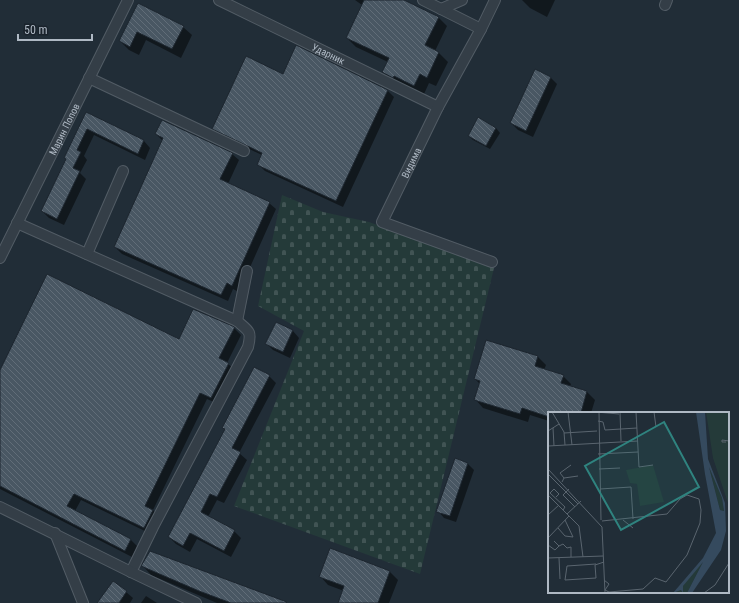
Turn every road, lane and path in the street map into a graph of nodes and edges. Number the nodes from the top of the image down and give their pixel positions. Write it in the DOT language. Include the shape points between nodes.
graph roads {
  1 [pos="128,0"];
  2 [pos="219,0"];
  3 [pos="423,0"];
  4 [pos="462,0"];
  5 [pos="495,0"];
  6 [pos="441,9"];
  7 [pos="481,29"];
  8 [pos="89,78"];
  9 [pos="438,107"];
  10 [pos="244,151"];
  11 [pos="123,171"];
  12 [pos="17,223"];
  13 [pos="87,254"];
  14 [pos="0,258"];
  15 [pos="492,262"];
  16 [pos="247,271"];
  17 [pos="237,321"];
  18 [pos="0,507"];
  19 [pos="54,533"];
  20 [pos="131,572"];
  21 [pos="84,603"];
  22 [pos="196,603"];
  1 -- 8 [label="street, Марин Попов"];
  2 -- 9 [label="street, Ударник"];
  3 -- 6 [label="street"];
  4 -- 6 [label="street"];
  5 -- 7 [label="street, Видима"];
  6 -- 7 [label="street"];
  7 -- 9 [label="street, Видима"];
  8 -- 10 [label="street"];
  8 -- 12 [label="street, Марин Попов"];
  9 -- 15 [label="street, Видима" via="382,222"];
  11 -- 13 [label="street"];
  12 -- 13 [label="street"];
  12 -- 14 [label="street, Марин Попов"];
  13 -- 17 [label="street"];
  16 -- 17 [label="street"];
  17 -- 20 [label="street" via="249,330 248,347"];
  18 -- 19 [label="street"];
  19 -- 20 [label="street"];
  19 -- 21 [label="street"];
  20 -- 22 [label="street"];
}
